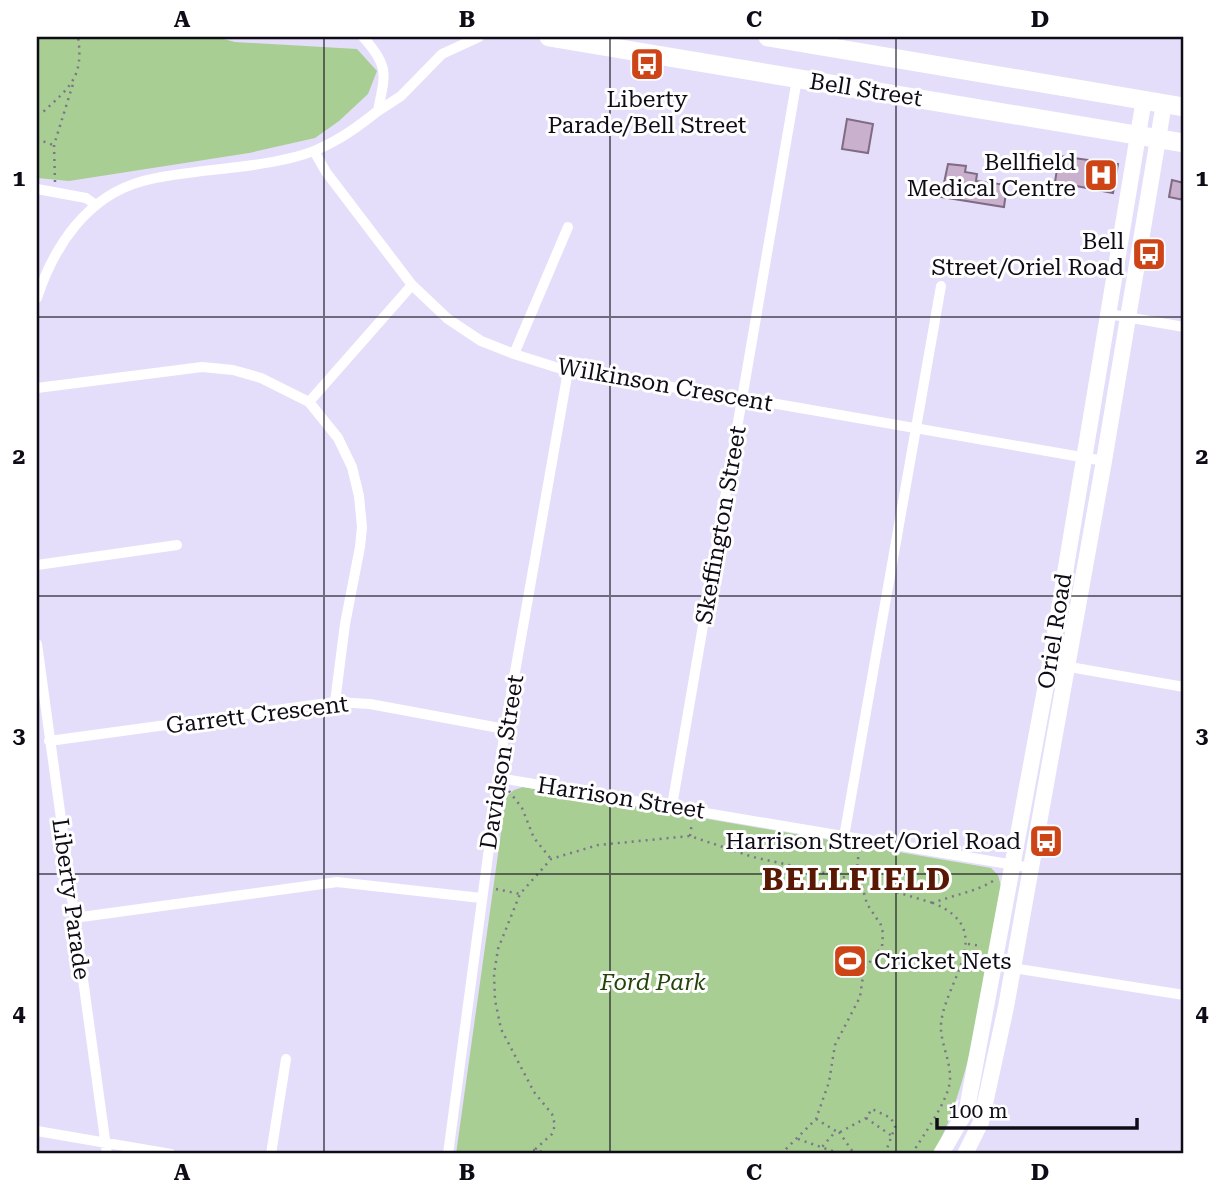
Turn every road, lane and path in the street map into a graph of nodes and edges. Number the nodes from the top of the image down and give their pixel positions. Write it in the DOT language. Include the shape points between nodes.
graph roads {
  1 [pos="78,37"];
  2 [pos="363,37"];
  3 [pos="479,37"];
  4 [pos="549,37"];
  5 [pos="768,37"];
  6 [pos="637,44"];
  7 [pos="797,79"];
  8 [pos="73,84"];
  9 [pos="1144,99"];
  10 [pos="1164,103"];
  11 [pos="1184,107"];
  12 [pos="379,110"];
  13 [pos="37,114"];
  14 [pos="1138,135"];
  15 [pos="37,139"];
  16 [pos="1158,139"];
  17 [pos="1184,143"];
  18 [pos="54,145"];
  19 [pos="314,151"];
  20 [pos="37,189"];
  21 [pos="55,192"];
  22 [pos="96,205"];
  23 [pos="568,227"];
  24 [pos="412,285"];
  25 [pos="941,286"];
  26 [pos="37,298"];
  27 [pos="1109,314"];
  28 [pos="1128,317"];
  29 [pos="1184,327"];
  30 [pos="514,354"];
  31 [pos="568,371"];
  32 [pos="37,388"];
  33 [pos="743,398"];
  34 [pos="309,402"];
  35 [pos="916,427"];
  36 [pos="1083,458"];
  37 [pos="1104,461"];
  38 [pos="177,545"];
  39 [pos="37,565"];
  40 [pos="37,644"];
  41 [pos="1058,665"];
  42 [pos="1184,687"];
  43 [pos="335,702"];
  44 [pos="505,729"];
  45 [pos="49,741"];
  46 [pos="505,779"];
  47 [pos="672,806"];
  48 [pos="844,837"];
  49 [pos="551,859"];
  50 [pos="1013,865"];
  51 [pos="1032,868"];
  52 [pos="1000,878"];
  53 [pos="861,882"];
  54 [pos="481,898"];
  55 [pos="933,903"];
  56 [pos="74,918"];
  57 [pos="994,965"];
  58 [pos="1013,969"];
  59 [pos="1184,995"];
  60 [pos="286,1059"];
  61 [pos="866,1118"];
  62 [pos="816,1119"];
  63 [pos="37,1131"];
  64 [pos="838,1132"];
  65 [pos="893,1136"];
  66 [pos="798,1139"];
  67 [pos="105,1142"];
  68 [pos="821,1147"];
  69 [pos="533,1150"];
  70 [pos="107,1154"];
  71 [pos="171,1154"];
  72 [pos="271,1154"];
  73 [pos="449,1154"];
  74 [pos="530,1154"];
  75 [pos="555,1154"];
  76 [pos="781,1154"];
  77 [pos="820,1154"];
  78 [pos="841,1154"];
  79 [pos="855,1154"];
  80 [pos="860,1154"];
  81 [pos="885,1154"];
  82 [pos="912,1154"];
  83 [pos="941,1154"];
  84 [pos="965,1154"];
  1 -- 8 [label="path"];
  2 -- 12 [label="street" via="377,52 386,73"];
  3 -- 12 [label="street" via="442,54 401,96"];
  4 -- 6 [label="highway, Bell Street"];
  5 -- 9 [label="highway, Bell Street"];
  6 -- 7 [label="highway, Bell Street"];
  7 -- 14 [label="highway, Bell Street"];
  7 -- 33 [label="street, Skeffington Street"];
  8 -- 13 [label="path"];
  8 -- 18 [label="path"];
  9 -- 10 [label="highway, Bell Street"];
  9 -- 14 [label="main road, Oriel Road"];
  10 -- 11 [label="highway, Bell Street"];
  10 -- 16 [label="main road, Oriel Road"];
  12 -- 19 [label="street" via="356,129"];
  14 -- 16 [label="highway, Bell Street"];
  14 -- 27 [label="main road, Oriel Road"];
  15 -- 18 [label="path"];
  16 -- 17 [label="highway, Bell Street"];
  16 -- 28 [label="main road, Oriel Road"];
  18 -- 21 [label="path"];
  19 -- 22 [label="street" via="142,181"];
  19 -- 24 [label="street, Wilkinson Crescent"];
  20 -- 21 [label="street"];
  21 -- 22 [label="street" via="86,198"];
  22 -- 26 [label="street" via="55,252"];
  23 -- 30 [label="street"];
  24 -- 30 [label="street, Wilkinson Crescent" via="448,319 481,341"];
  24 -- 34 [label="street"];
  25 -- 35 [label="street"];
  27 -- 28 [label="street"];
  27 -- 36 [label="main road, Oriel Road"];
  28 -- 29 [label="street"];
  28 -- 37 [label="main road, Oriel Road"];
  30 -- 31 [label="street, Wilkinson Crescent"];
  31 -- 33 [label="street, Wilkinson Crescent"];
  31 -- 44 [label="street, Davidson Street"];
  32 -- 34 [label="street" via="202,367 261,377"];
  33 -- 35 [label="street, Wilkinson Crescent"];
  33 -- 47 [label="street, Skeffington Street"];
  34 -- 43 [label="street" via="338,438 352,467 362,527"];
  35 -- 36 [label="street, Wilkinson Crescent"];
  35 -- 48 [label="street"];
  36 -- 37 [label="street, Wilkinson Crescent"];
  36 -- 41 [label="main road, Oriel Road"];
  37 -- 41 [label="main road, Oriel Road"];
  38 -- 39 [label="street"];
  40 -- 45 [label="street, Liberty Parade"];
  41 -- 42 [label="street"];
  41 -- 50 [label="main road, Oriel Road"];
  41 -- 51 [label="main road, Oriel Road"];
  43 -- 44 [label="street, Garrett Crescent" via="370,704"];
  43 -- 45 [label="street, Garrett Crescent"];
  44 -- 46 [label="street, Davidson Street"];
  45 -- 56 [label="street, Liberty Parade"];
  46 -- 47 [label="street, Harrison Street"];
  46 -- 49 [label="path" via="534,838"];
  46 -- 54 [label="street, Davidson Street"];
  47 -- 48 [label="street, Harrison Street"];
  48 -- 50 [label="street, Harrison Street"];
  49 -- 53 [label="path" via="598,845 690,836 752,858"];
  49 -- 69 [label="path" via="520,894 498,949 494,974 502,1029 555,1125 552,1134"];
  50 -- 51 [label="street, Harrison Street"];
  50 -- 57 [label="main road, Oriel Road"];
  51 -- 58 [label="main road, Oriel Road"];
  52 -- 55 [label="path"];
  53 -- 55 [label="path"];
  53 -- 62 [label="path" via="883,940 864,969 860,997 835,1045"];
  54 -- 56 [label="street" via="337,882"];
  54 -- 73 [label="street, Davidson Street"];
  55 -- 82 [label="path" via="947,909 961,924 968,944 941,1022 948,1092"];
  56 -- 67 [label="street, Liberty Parade"];
  57 -- 58 [label="street"];
  57 -- 83 [label="main road, Oriel Road" via="967,1109"];
  58 -- 59 [label="street"];
  58 -- 84 [label="main road, Oriel Road" via="981,1122"];
  60 -- 72 [label="street"];
  61 -- 64 [label="path"];
  61 -- 65 [label="path"];
  61 -- 65 [label="path" via="872,1109 891,1118"];
  62 -- 64 [label="path"];
  62 -- 66 [label="path"];
  63 -- 67 [label="street"];
  64 -- 68 [label="path"];
  64 -- 79 [label="path"];
  65 -- 81 [label="path"];
  66 -- 68 [label="path"];
  66 -- 76 [label="path"];
  67 -- 70 [label="street, Liberty Parade"];
  67 -- 71 [label="street"];
  68 -- 77 [label="path"];
  68 -- 78 [label="path"];
  69 -- 74 [label="path"];
  69 -- 75 [label="path"];
  79 -- 80 [label="path"];
}
